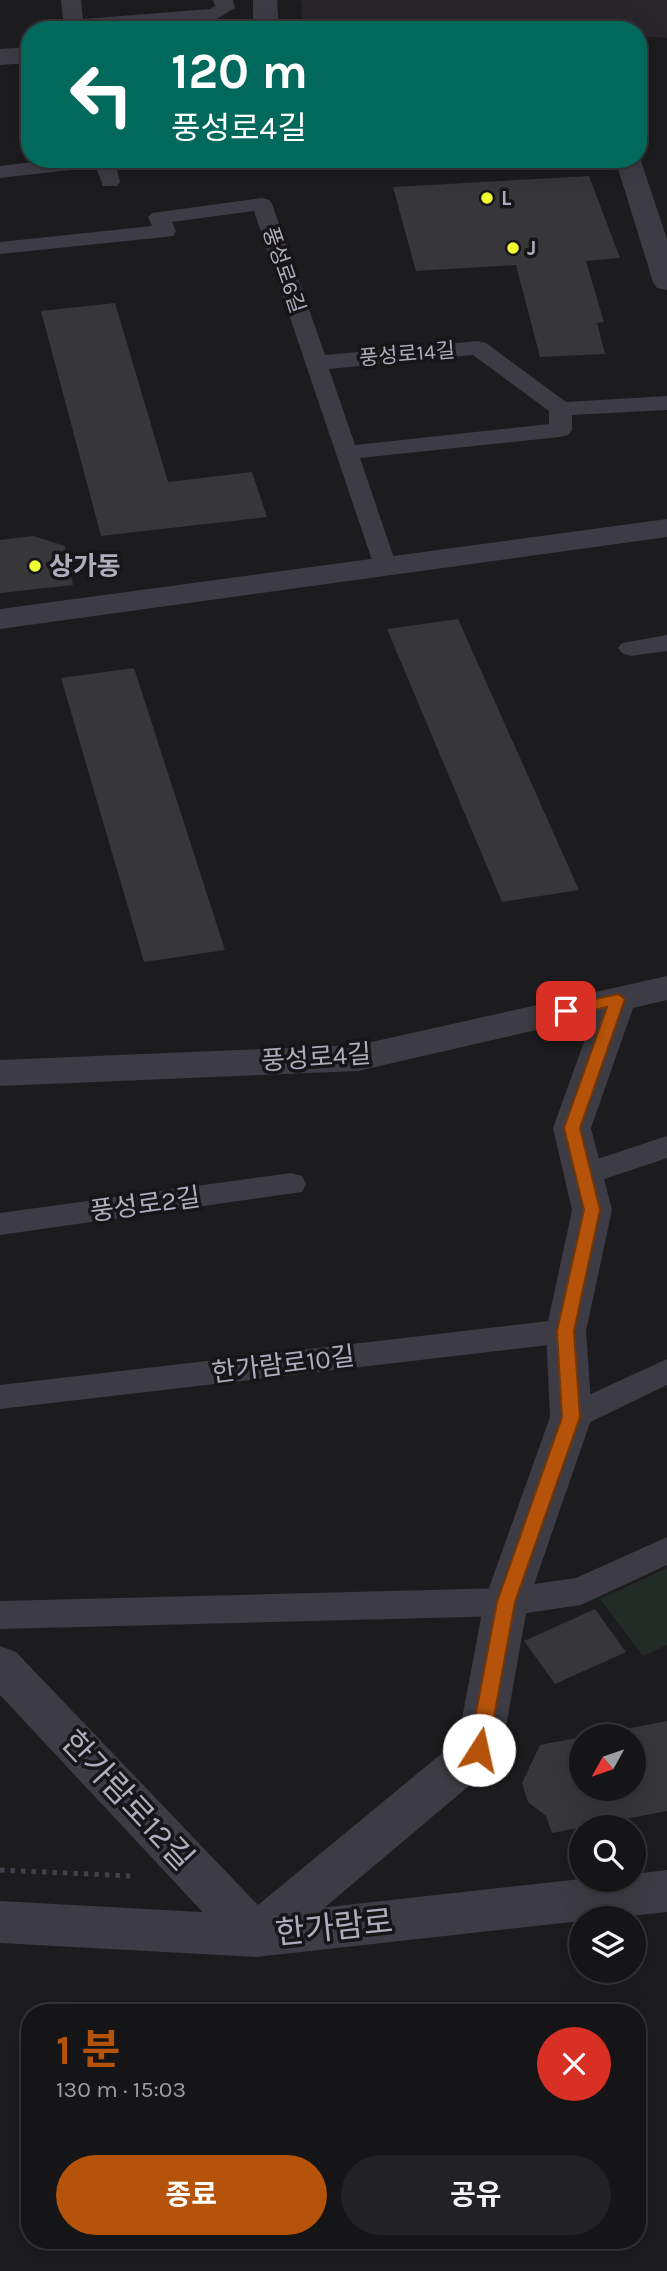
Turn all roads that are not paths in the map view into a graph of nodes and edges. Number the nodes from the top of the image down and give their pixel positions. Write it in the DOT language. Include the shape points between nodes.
graph roads {
  1 [pos="71,0"];
  2 [pos="223,0"];
  3 [pos="265,0"];
  4 [pos="73,21"];
  5 [pos="139,21"];
  6 [pos="266,21"];
  7 [pos="21,56"];
  8 [pos="0,57"];
  9 [pos="35,168"];
  10 [pos="106,168"];
  11 [pos="631,168"];
  12 [pos="0,172"];
  13 [pos="110,182"];
  14 [pos="0,248"];
  15 [pos="665,269"];
  16 [pos="316,363"];
  17 [pos="667,404"];
  18 [pos="561,409"];
  19 [pos="346,453"];
  20 [pos="667,528"];
  21 [pos="385,567"];
  22 [pos="0,619"];
  23 [pos="667,643"];
  24 [pos="631,648"];
  25 [pos="667,988"];
  26 [pos="618,999"];
  27 [pos="0,1073"];
  28 [pos="667,1147"];
  29 [pos="584,1175"];
  30 [pos="291,1184"];
  31 [pos="0,1224"];
  32 [pos="566,1331"];
  33 [pos="667,1371"];
  34 [pos="0,1397"];
  35 [pos="571,1417"];
  36 [pos="667,1550"];
  37 [pos="506,1602"];
  38 [pos="0,1615"];
  39 [pos="0,1665"];
  40 [pos="667,1891"];
  41 [pos="0,1922"];
  42 [pos="256,1936"];
  1 -- 4 [label="lane"];
  2 -- 5 [label="lane" via="225,8 215,14"];
  3 -- 6 [label="street"];
  7 -- 8 [label="street"];
  9 -- 12 [label="lane"];
  10 -- 13 [label="lane"];
  11 -- 15 [label="street"];
  14 -- 16 [label="lane, 풍성로6길" via="165,231 159,217 262,204"];
  16 -- 18 [label="lane, 풍성로14길" via="478,348"];
  16 -- 19 [label="lane, 풍성로6길"];
  17 -- 18 [label="lane"];
  18 -- 19 [label="lane" via="560,430"];
  19 -- 21 [label="lane, 풍성로6길"];
  20 -- 21 [label="street"];
  21 -- 22 [label="street"];
  23 -- 24 [label="lane"];
  25 -- 26 [label="street, 풍성로4길"];
  26 -- 27 [label="street, 풍성로4길" via="358,1058"];
  26 -- 29 [label="street" via="572,1128"];
  28 -- 29 [label="lane"];
  29 -- 32 [label="street" via="592,1210"];
  30 -- 31 [label="lane, 풍성로2길"];
  32 -- 34 [label="lane, 한가람로10길"];
  32 -- 35 [label="street"];
  33 -- 35 [label="lane"];
  35 -- 37 [label="street"];
  36 -- 37 [label="lane" via="581,1591"];
  37 -- 38 [label="lane"];
  37 -- 42 [label="street" via="479,1750"];
  39 -- 42 [label="street, 한가람로12길"];
  40 -- 42 [label="street, 한가람로"];
  41 -- 42 [label="street, 한가람로"];
}
